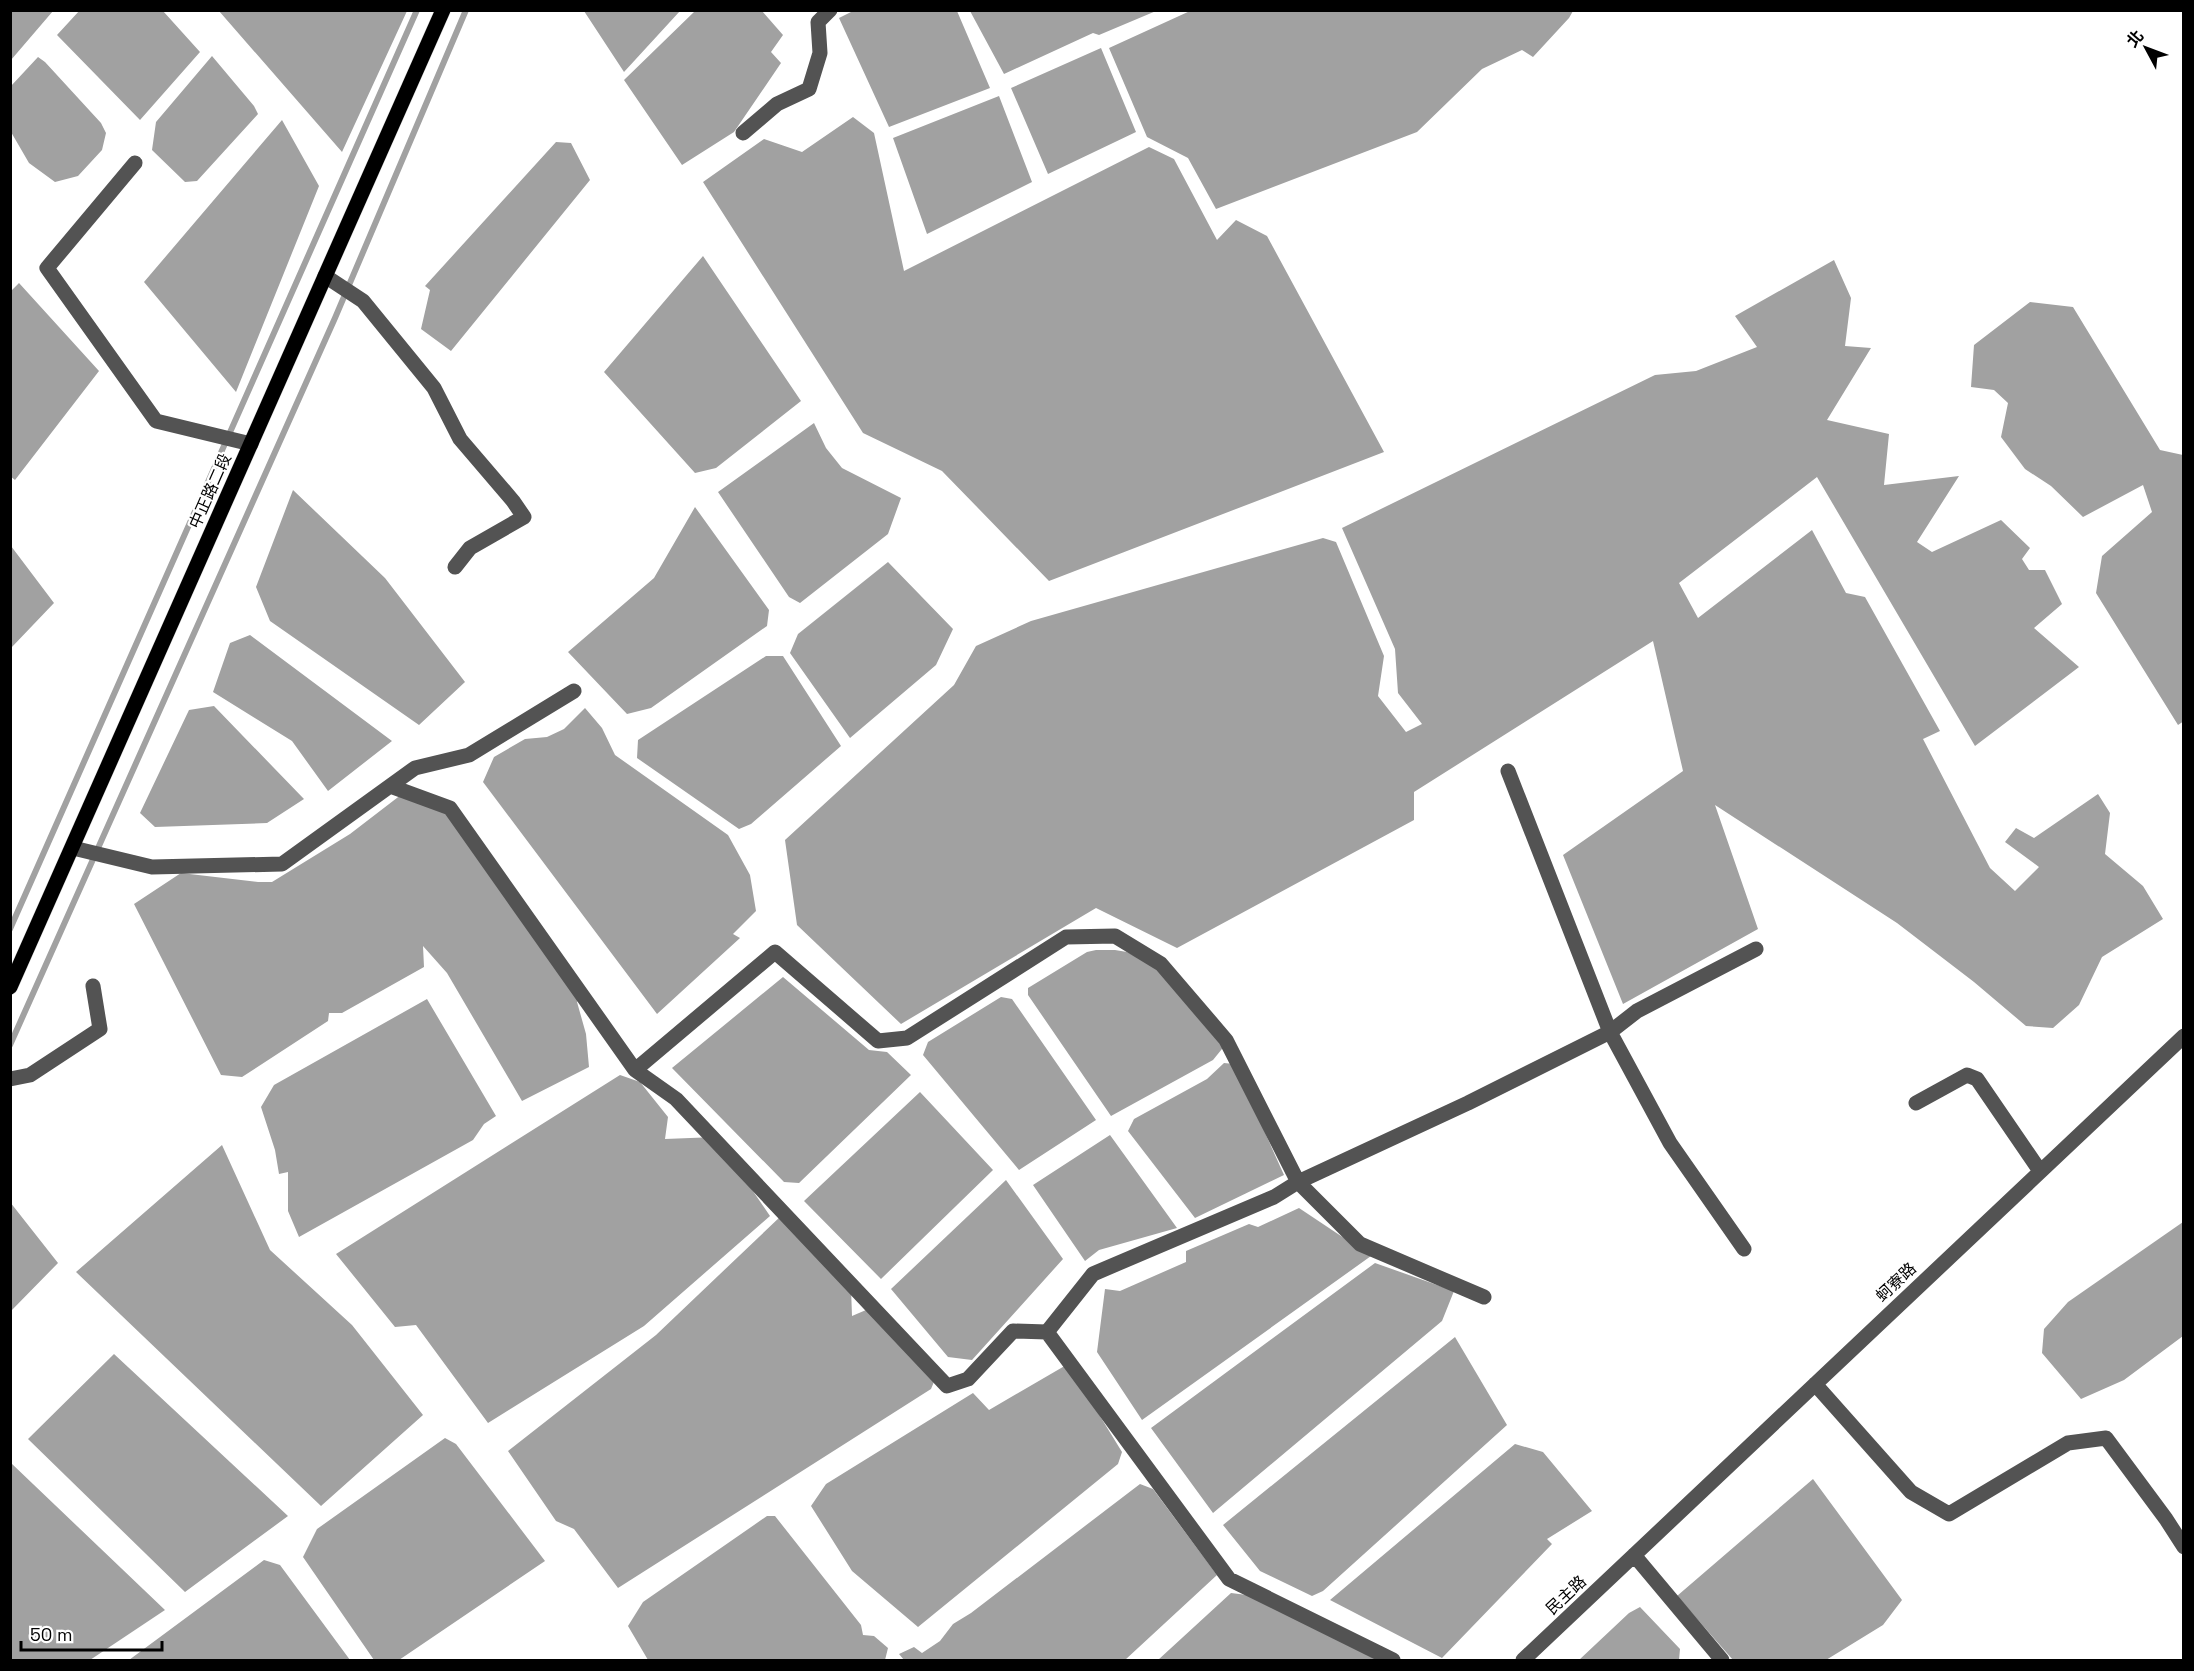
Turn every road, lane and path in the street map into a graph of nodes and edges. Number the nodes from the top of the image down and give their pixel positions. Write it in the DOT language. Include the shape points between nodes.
graph roads {
  1 [pos="443,10"];
  2 [pos="830,10"];
  3 [pos="743,134"];
  4 [pos="135,164"];
  5 [pos="325,276"];
  6 [pos="251,444"];
  7 [pos="455,567"];
  8 [pos="574,691"];
  9 [pos="1508,771"];
  10 [pos="390,786"];
  11 [pos="73,848"];
  12 [pos="1756,950"];
  13 [pos="93,986"];
  14 [pos="10,987"];
  15 [pos="1610,1032"];
  16 [pos="2184,1036"];
  17 [pos="634,1071"];
  18 [pos="10,1079"];
  19 [pos="1916,1103"];
  20 [pos="2040,1171"];
  21 [pos="1298,1182"];
  22 [pos="1744,1249"];
  23 [pos="1484,1297"];
  24 [pos="1047,1332"];
  25 [pos="1815,1384"];
  26 [pos="2184,1547"];
  27 [pos="1634,1555"];
  28 [pos="1393,1660"];
  29 [pos="1523,1660"];
  30 [pos="1722,1660"];
  1 -- 5 [label="main road, 中正路二段"];
  2 -- 3 [label="street" via="818,22 820,53 809,89 777,104"];
  4 -- 6 [label="street" via="47,268 156,421"];
  5 -- 6 [label="main road, 中正路二段"];
  5 -- 7 [label="street" via="363,301 434,388 460,440 524,518 470,548"];
  6 -- 11 [label="main road, 中正路二段"];
  8 -- 10 [label="street" via="469,755 415,768"];
  9 -- 15 [label="street"];
  10 -- 11 [label="street" via="282,864 152,867"];
  10 -- 17 [label="street" via="450,808"];
  11 -- 14 [label="main road, 中正路二段"];
  12 -- 15 [label="street" via="1637,1011"];
  13 -- 18 [label="street" via="100,1029 30,1075"];
  15 -- 21 [label="street" via="1468,1104"];
  15 -- 22 [label="street" via="1670,1143"];
  16 -- 20 [label="street, 蚵寮路"];
  17 -- 21 [label="street" via="775,952 878,1041 908,1038 1066,937 1115,936 1161,964 1226,1040"];
  17 -- 24 [label="street" via="676,1100 947,1386 968,1379 1013,1331"];
  19 -- 20 [label="street" via="1967,1075 1977,1079"];
  20 -- 25 [label="street, 蚵寮路"];
  21 -- 23 [label="street" via="1360,1244"];
  21 -- 24 [label="street" via="1274,1197 1093,1274"];
  24 -- 28 [label="street" via="1229,1579"];
  25 -- 26 [label="street" via="1911,1492 1949,1514 2068,1443 2106,1438"];
  25 -- 27 [label="street, 蚵寮路"];
  27 -- 29 [label="street, 民主路"];
  27 -- 30 [label="street"];
}
